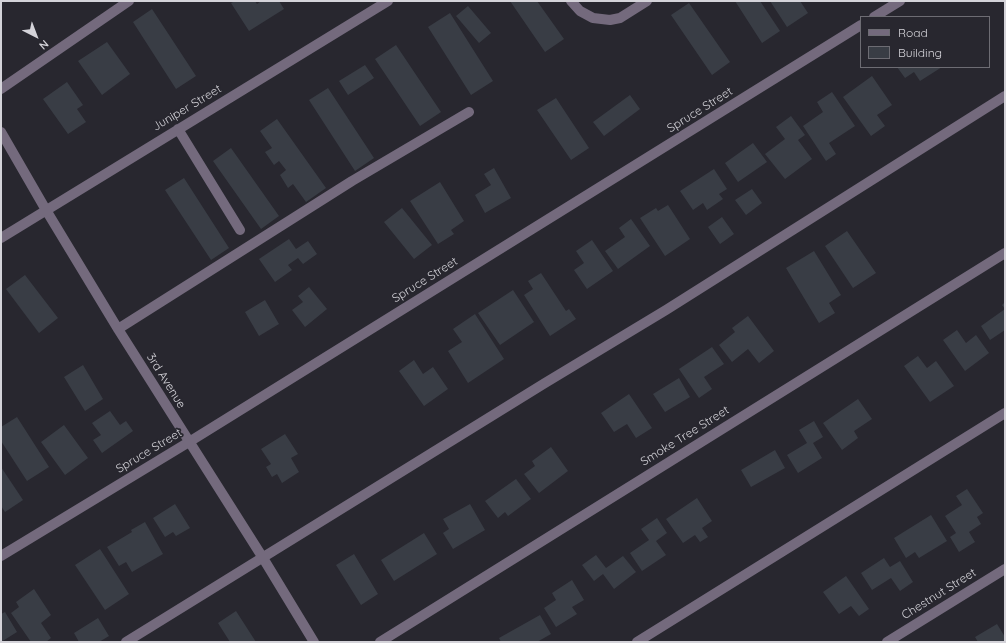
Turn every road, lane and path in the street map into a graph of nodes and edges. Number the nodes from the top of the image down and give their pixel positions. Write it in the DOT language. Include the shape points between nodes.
graph roads {
  1 [pos="129,1"];
  2 [pos="388,1"];
  3 [pos="571,1"];
  4 [pos="647,1"];
  5 [pos="900,1"];
  6 [pos="876,16"];
  7 [pos="860,26"];
  8 [pos="1,89"];
  9 [pos="1005,96"];
  10 [pos="469,112"];
  11 [pos="178,129"];
  12 [pos="1,132"];
  13 [pos="46,210"];
  14 [pos="240,230"];
  15 [pos="1,238"];
  16 [pos="1005,252"];
  17 [pos="118,329"];
  18 [pos="1005,413"];
  19 [pos="188,442"];
  20 [pos="1,556"];
  21 [pos="263,558"];
  22 [pos="1005,569"];
  23 [pos="126,642"];
  24 [pos="314,642"];
  25 [pos="380,642"];
  26 [pos="637,642"];
  27 [pos="887,642"];
  1 -- 8 [label="street"];
  2 -- 11 [label="street, Juniper Street"];
  3 -- 4 [label="street" via="580,11 593,18 610,20 620,18"];
  5 -- 6 [label="street"];
  7 -- 19 [label="street, Spruce Street"];
  9 -- 21 [label="street" via="666,310"];
  10 -- 17 [label="street" via="352,181"];
  11 -- 13 [label="street, Juniper Street"];
  11 -- 14 [label="street"];
  12 -- 13 [label="street, 3rd Avenue"];
  13 -- 15 [label="street, Juniper Street"];
  13 -- 17 [label="street, 3rd Avenue"];
  16 -- 25 [label="street, Smoke Tree Street"];
  17 -- 19 [label="street, 3rd Avenue"];
  18 -- 26 [label="street"];
  19 -- 20 [label="street, Spruce Street"];
  19 -- 21 [label="street, 3rd Avenue"];
  21 -- 23 [label="street"];
  21 -- 24 [label="street, 3rd Avenue"];
  22 -- 27 [label="street, Chestnut Street"];
}
